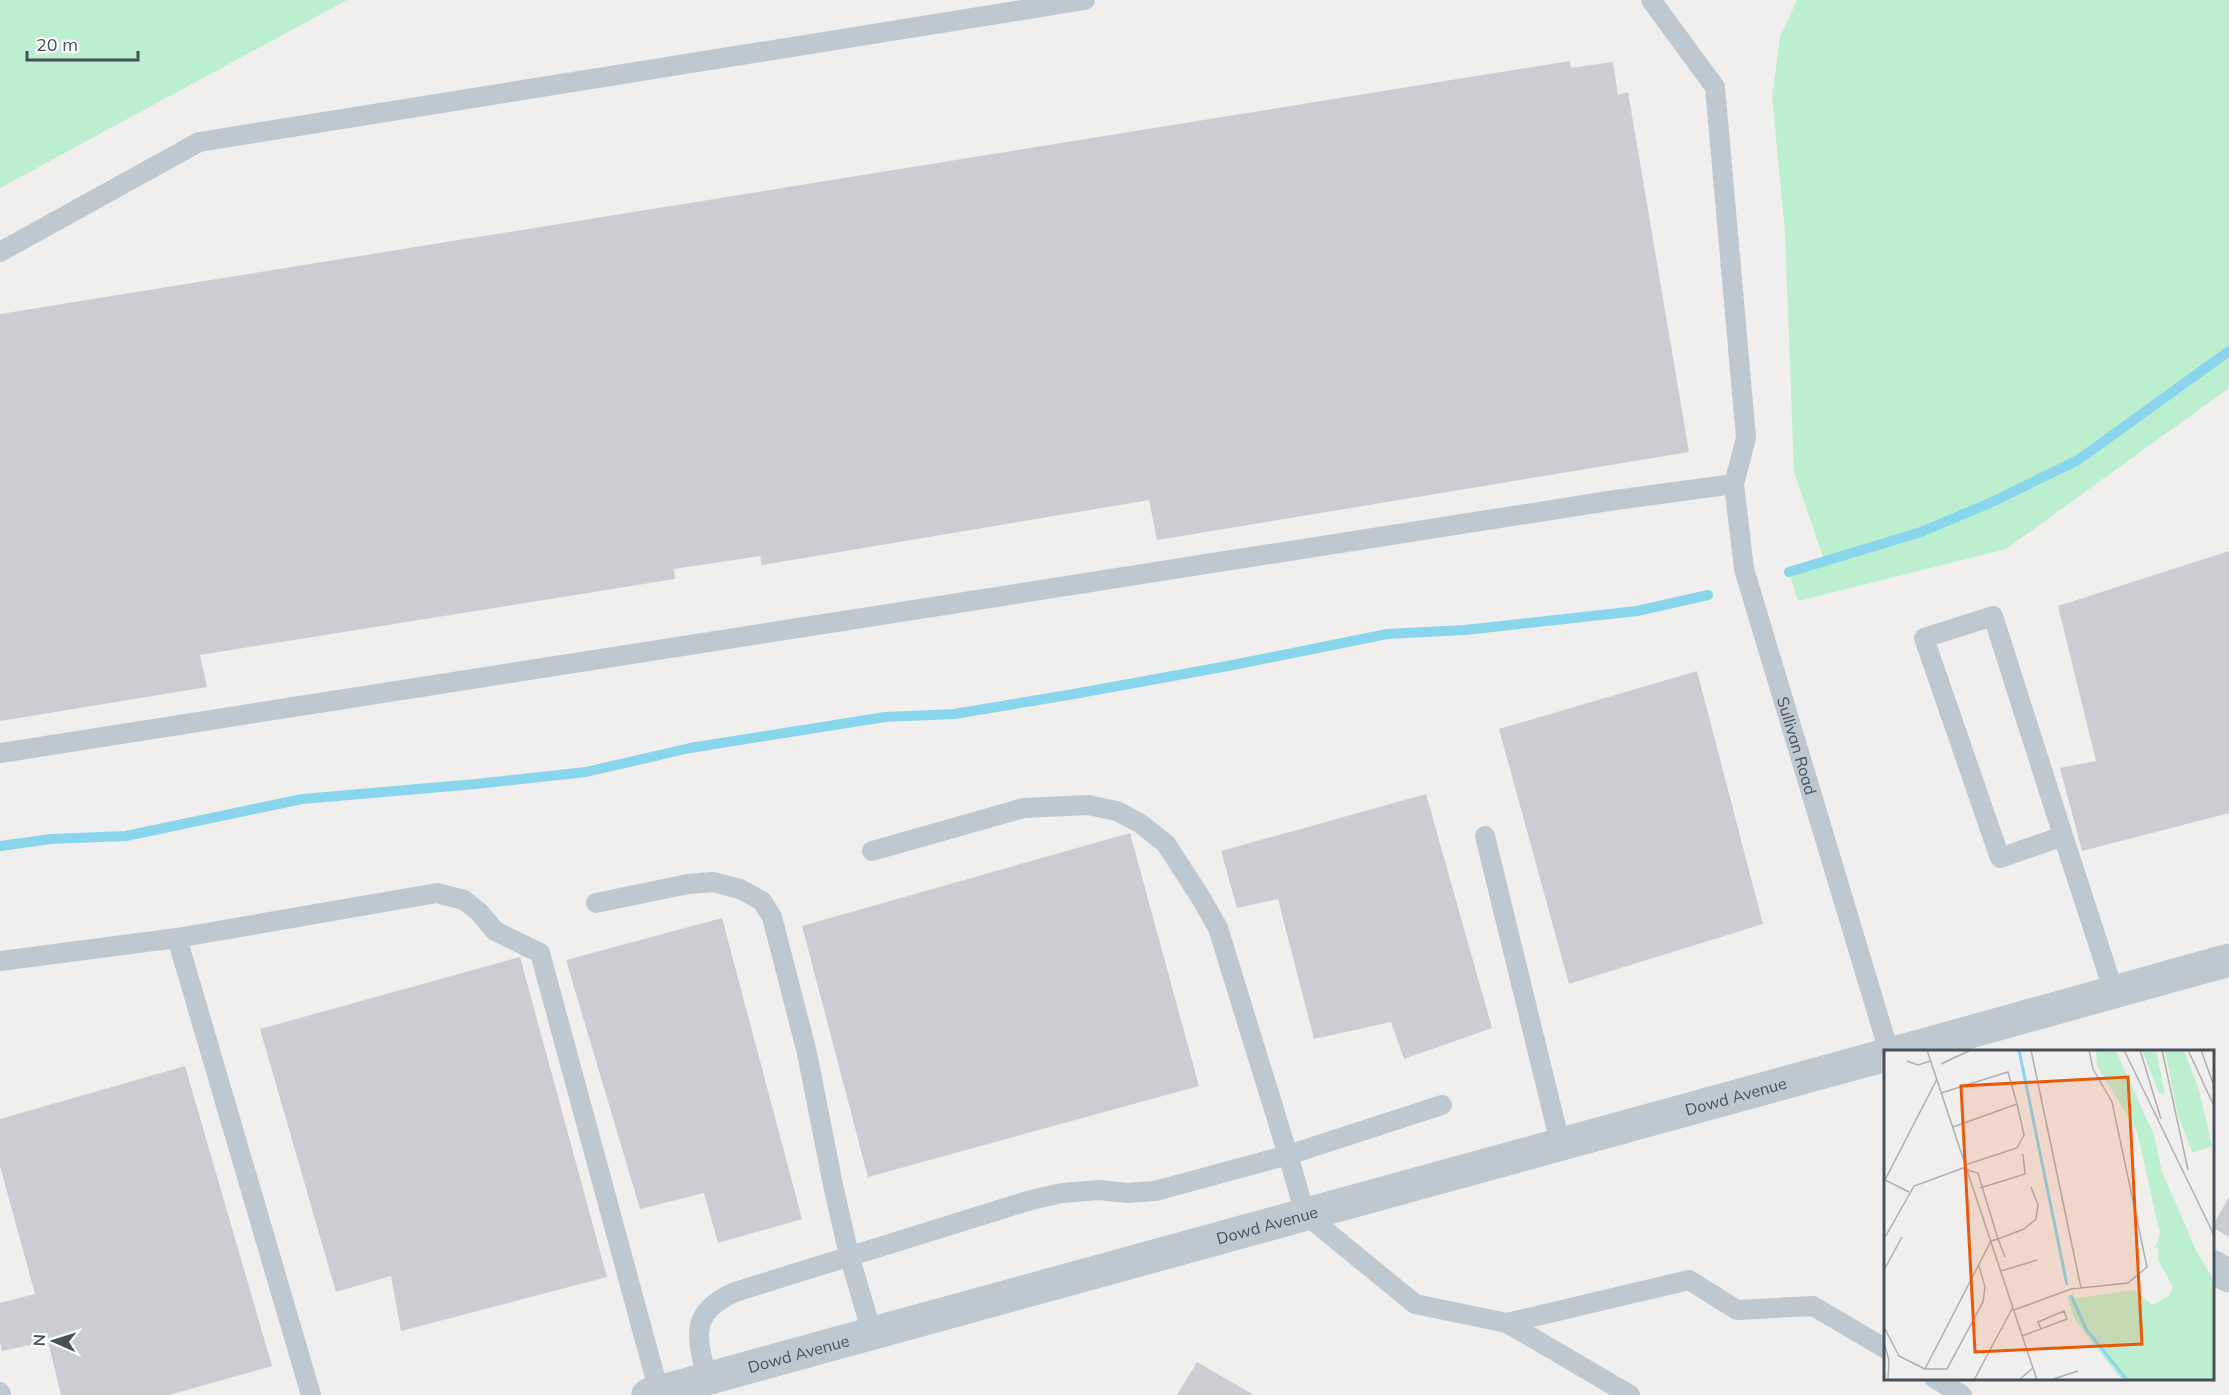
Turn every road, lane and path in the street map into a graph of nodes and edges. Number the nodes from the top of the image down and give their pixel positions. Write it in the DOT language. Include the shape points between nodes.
graph roads {
  1 [pos="1085,0"];
  2 [pos="1651,0"];
  3 [pos="0,252"];
  4 [pos="1734,484"];
  5 [pos="0,753"];
  6 [pos="1485,836"];
  7 [pos="2063,836"];
  8 [pos="872,852"];
  9 [pos="596,903"];
  10 [pos="177,938"];
  11 [pos="2229,960"];
  12 [pos="0,961"];
  13 [pos="2114,992"];
  14 [pos="1905,1050"];
  15 [pos="1881,1059"];
  16 [pos="1442,1105"];
  17 [pos="1560,1143"];
  18 [pos="1288,1155"];
  19 [pos="1305,1214"];
  20 [pos="849,1255"];
  21 [pos="2214,1267"];
  22 [pos="2229,1276"];
  23 [pos="1507,1323"];
  24 [pos="872,1333"];
  25 [pos="1884,1348"];
  26 [pos="707,1378"];
  27 [pos="1937,1380"];
  28 [pos="665,1392"];
  29 [pos="310,1395"];
  30 [pos="1630,1395"];
  31 [pos="1962,1395"];
  1 -- 3 [label="lane" via="199,142"];
  2 -- 4 [label="lane, Sullivan Road" via="1715,87 1746,438"];
  4 -- 5 [label="lane"];
  4 -- 15 [label="lane, Sullivan Road" via="1744,568"];
  6 -- 17 [label="lane"];
  7 -- 7 [label="lane" via="1993,616 1924,638 2000,858"];
  7 -- 13 [label="lane"];
  8 -- 18 [label="lane" via="1024,808 1088,805 1117,811 1141,824 1167,844 1218,928"];
  9 -- 20 [label="lane" via="713,882 740,889 762,901 772,917 807,1053"];
  10 -- 12 [label="lane"];
  10 -- 28 [label="lane" via="437,893 464,900 495,931 540,953"];
  10 -- 29 [label="lane"];
  11 -- 13 [label="street"];
  13 -- 14 [label="street"];
  15 -- 17 [label="street, Dowd Avenue"];
  16 -- 18 [label="lane"];
  17 -- 19 [label="street, Dowd Avenue"];
  18 -- 19 [label="lane"];
  18 -- 20 [label="lane" via="1155,1191 1062,1192"];
  19 -- 23 [label="lane" via="1415,1304"];
  19 -- 24 [label="street, Dowd Avenue"];
  20 -- 24 [label="lane"];
  20 -- 26 [label="lane" via="720,1299 706,1312 698,1328"];
  21 -- 22 [label="street"];
  23 -- 25 [label="lane" via="1689,1280 1737,1310 1812,1306"];
  23 -- 30 [label="lane"];
  24 -- 26 [label="street, Dowd Avenue"];
  26 -- 28 [label="street, Dowd Avenue"];
  27 -- 31 [label="lane"];
}
